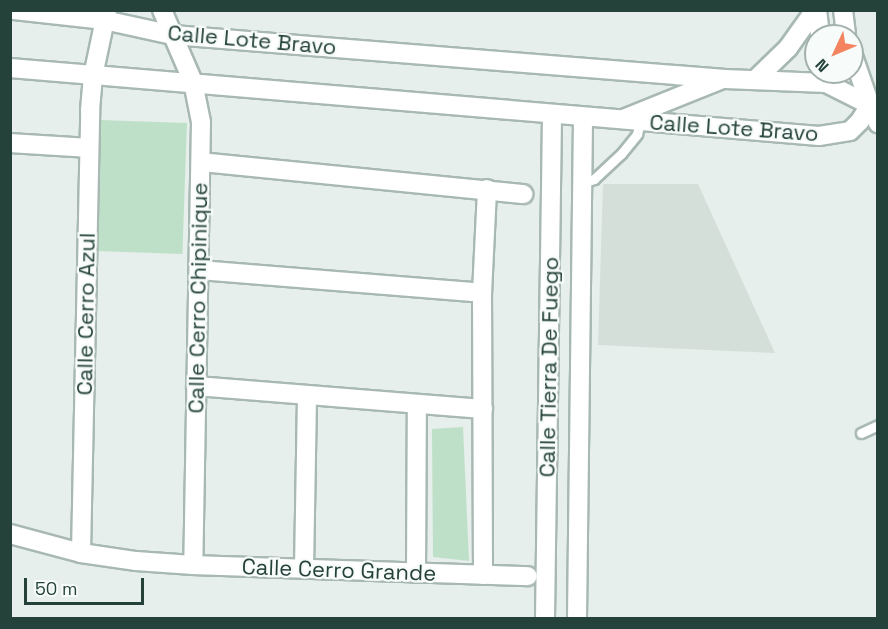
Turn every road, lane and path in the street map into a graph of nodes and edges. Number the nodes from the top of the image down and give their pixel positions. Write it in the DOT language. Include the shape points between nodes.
graph roads {
  1 [pos="14,10"];
  2 [pos="162,10"];
  3 [pos="816,10"];
  4 [pos="57,13"];
  5 [pos="106,15"];
  6 [pos="173,35"];
  7 [pos="10,68"];
  8 [pos="93,75"];
  9 [pos="725,79"];
  10 [pos="804,79"];
  11 [pos="755,80"];
  12 [pos="864,81"];
  13 [pos="193,82"];
  14 [pos="836,84"];
  15 [pos="874,104"];
  16 [pos="552,115"];
  17 [pos="583,118"];
  18 [pos="620,121"];
  19 [pos="640,122"];
  20 [pos="878,123"];
  21 [pos="10,143"];
  22 [pos="89,148"];
  23 [pos="201,162"];
  24 [pos="582,183"];
  25 [pos="487,189"];
  26 [pos="523,194"];
  27 [pos="199,270"];
  28 [pos="483,293"];
  29 [pos="196,386"];
  30 [pos="307,395"];
  31 [pos="417,405"];
  32 [pos="483,409"];
  33 [pos="878,425"];
  34 [pos="861,433"];
  35 [pos="10,534"];
  36 [pos="81,553"];
  37 [pos="193,565"];
  38 [pos="304,569"];
  39 [pos="417,573"];
  40 [pos="483,575"];
  41 [pos="528,576"];
  42 [pos="545,618"];
  43 [pos="577,618"];
  1 -- 4 [label="street, Calle Lote Bravo"];
  2 -- 6 [label="street, Calle Cerro Chipinique"];
  3 -- 11 [label="street" via="788,48"];
  4 -- 5 [label="street, Calle Lote Bravo"];
  5 -- 6 [label="street, Calle Lote Bravo"];
  5 -- 8 [label="street, Calle Cerro Azul"];
  6 -- 9 [label="street, Calle Lote Bravo"];
  6 -- 13 [label="street, Calle Cerro Chipinique"];
  7 -- 8 [label="street, Calle Lote Bravo"];
  8 -- 13 [label="street, Calle Lote Bravo"];
  8 -- 22 [label="street, Calle Cerro Azul"];
  9 -- 11 [label="street, Calle Lote Bravo"];
  9 -- 18 [label="street"];
  10 -- 11 [label="street, Calle Lote Bravo"];
  12 -- 15 [label="street"];
  13 -- 16 [label="street, Calle Lote Bravo"];
  13 -- 23 [label="street, Calle Cerro Chipinique" via="201,122"];
  14 -- 15 [label="street, Calle Lote Bravo"];
  15 -- 19 [label="street, Calle Lote Bravo" via="850,131 819,136"];
  15 -- 20 [label="street"];
  16 -- 17 [label="street, Calle Lote Bravo"];
  16 -- 42 [label="street, Calle Tierra De Fuego"];
  17 -- 18 [label="street, Calle Lote Bravo"];
  17 -- 24 [label="street, Calle Tierra De Fuego"];
  18 -- 19 [label="street, Calle Lote Bravo"];
  19 -- 24 [label="lane" via="637,134 621,154 594,179"];
  21 -- 22 [label="street"];
  22 -- 36 [label="street, Calle Cerro Azul"];
  23 -- 25 [label="street"];
  23 -- 27 [label="street, Calle Cerro Chipinique"];
  24 -- 43 [label="street, Calle Tierra De Fuego"];
  25 -- 26 [label="street"];
  25 -- 28 [label="street"];
  27 -- 28 [label="street"];
  27 -- 29 [label="street, Calle Cerro Chipinique"];
  28 -- 32 [label="street"];
  29 -- 30 [label="street"];
  29 -- 37 [label="street, Calle Cerro Chipinique"];
  30 -- 31 [label="street"];
  30 -- 38 [label="street"];
  31 -- 32 [label="street"];
  31 -- 39 [label="street"];
  32 -- 40 [label="street"];
  33 -- 34 [label="lane"];
  35 -- 36 [label="street, Calle Cerro Grande"];
  36 -- 37 [label="street, Calle Cerro Grande"];
  37 -- 38 [label="street, Calle Cerro Grande"];
  38 -- 39 [label="street, Calle Cerro Grande"];
  39 -- 40 [label="street, Calle Cerro Grande"];
  40 -- 41 [label="street, Calle Cerro Grande"];
}
